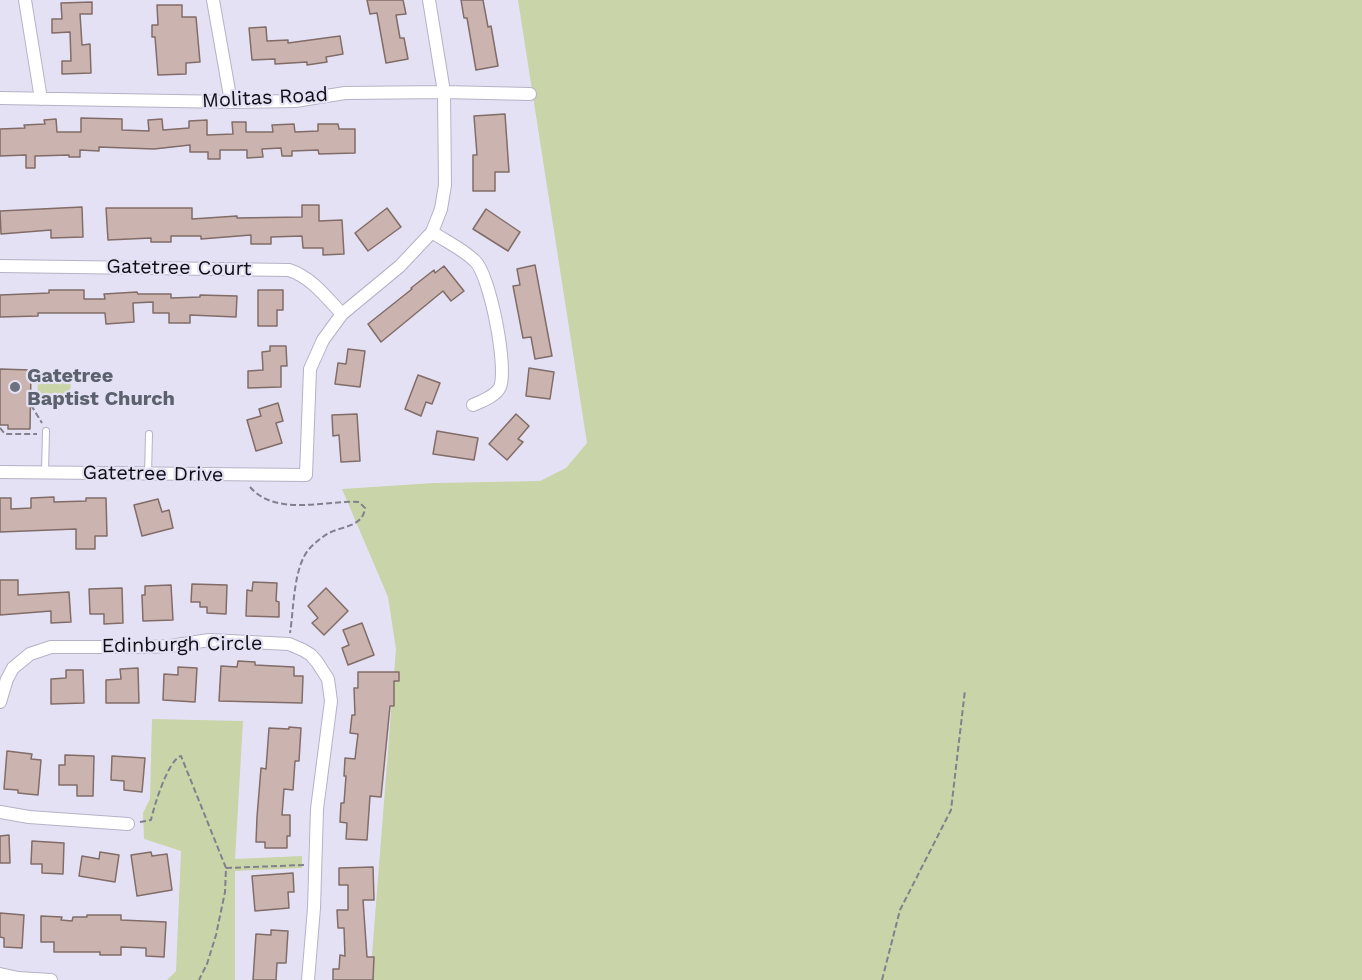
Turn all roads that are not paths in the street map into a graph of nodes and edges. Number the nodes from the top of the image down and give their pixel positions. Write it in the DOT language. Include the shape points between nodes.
graph roads {
  1 [pos="25,0"];
  2 [pos="213,0"];
  3 [pos="429,0"];
  4 [pos="444,92"];
  5 [pos="530,94"];
  6 [pos="0,98"];
  7 [pos="41,99"];
  8 [pos="231,102"];
  9 [pos="432,232"];
  10 [pos="0,266"];
  11 [pos="342,314"];
  12 [pos="473,405"];
  13 [pos="46,433"];
  14 [pos="148,434"];
  15 [pos="0,472"];
  16 [pos="45,473"];
  17 [pos="148,474"];
  18 [pos="0,702"];
  19 [pos="0,812"];
  20 [pos="128,824"];
  21 [pos="0,974"];
  22 [pos="51,980"];
  23 [pos="308,980"];
  1 -- 7 [label="street"];
  2 -- 8 [label="street"];
  3 -- 4 [label="street"];
  4 -- 5 [label="street, Molitas Road"];
  4 -- 8 [label="street, Molitas Road" via="345,93 295,101"];
  4 -- 9 [label="street" via="445,185"];
  6 -- 7 [label="street, Molitas Road"];
  7 -- 8 [label="street, Molitas Road"];
  9 -- 11 [label="street" via="400,266"];
  9 -- 12 [label="street" via="475,261 488,288 503,370 500,388"];
  10 -- 11 [label="street, Gatetree Court" via="290,270 310,282"];
  11 -- 17 [label="street, Gatetree Drive" via="323,340 310,369 306,475"];
  13 -- 16 [label="lane"];
  14 -- 17 [label="lane"];
  15 -- 16 [label="street, Gatetree Drive"];
  16 -- 17 [label="street, Gatetree Drive"];
  18 -- 23 [label="street, Edinburgh Circle" via="13,668 30,654 51,647 170,646 209,640 289,644 317,662 330,686 331,701 316,809"];
  19 -- 20 [label="street"];
  21 -- 22 [label="street"];
}
